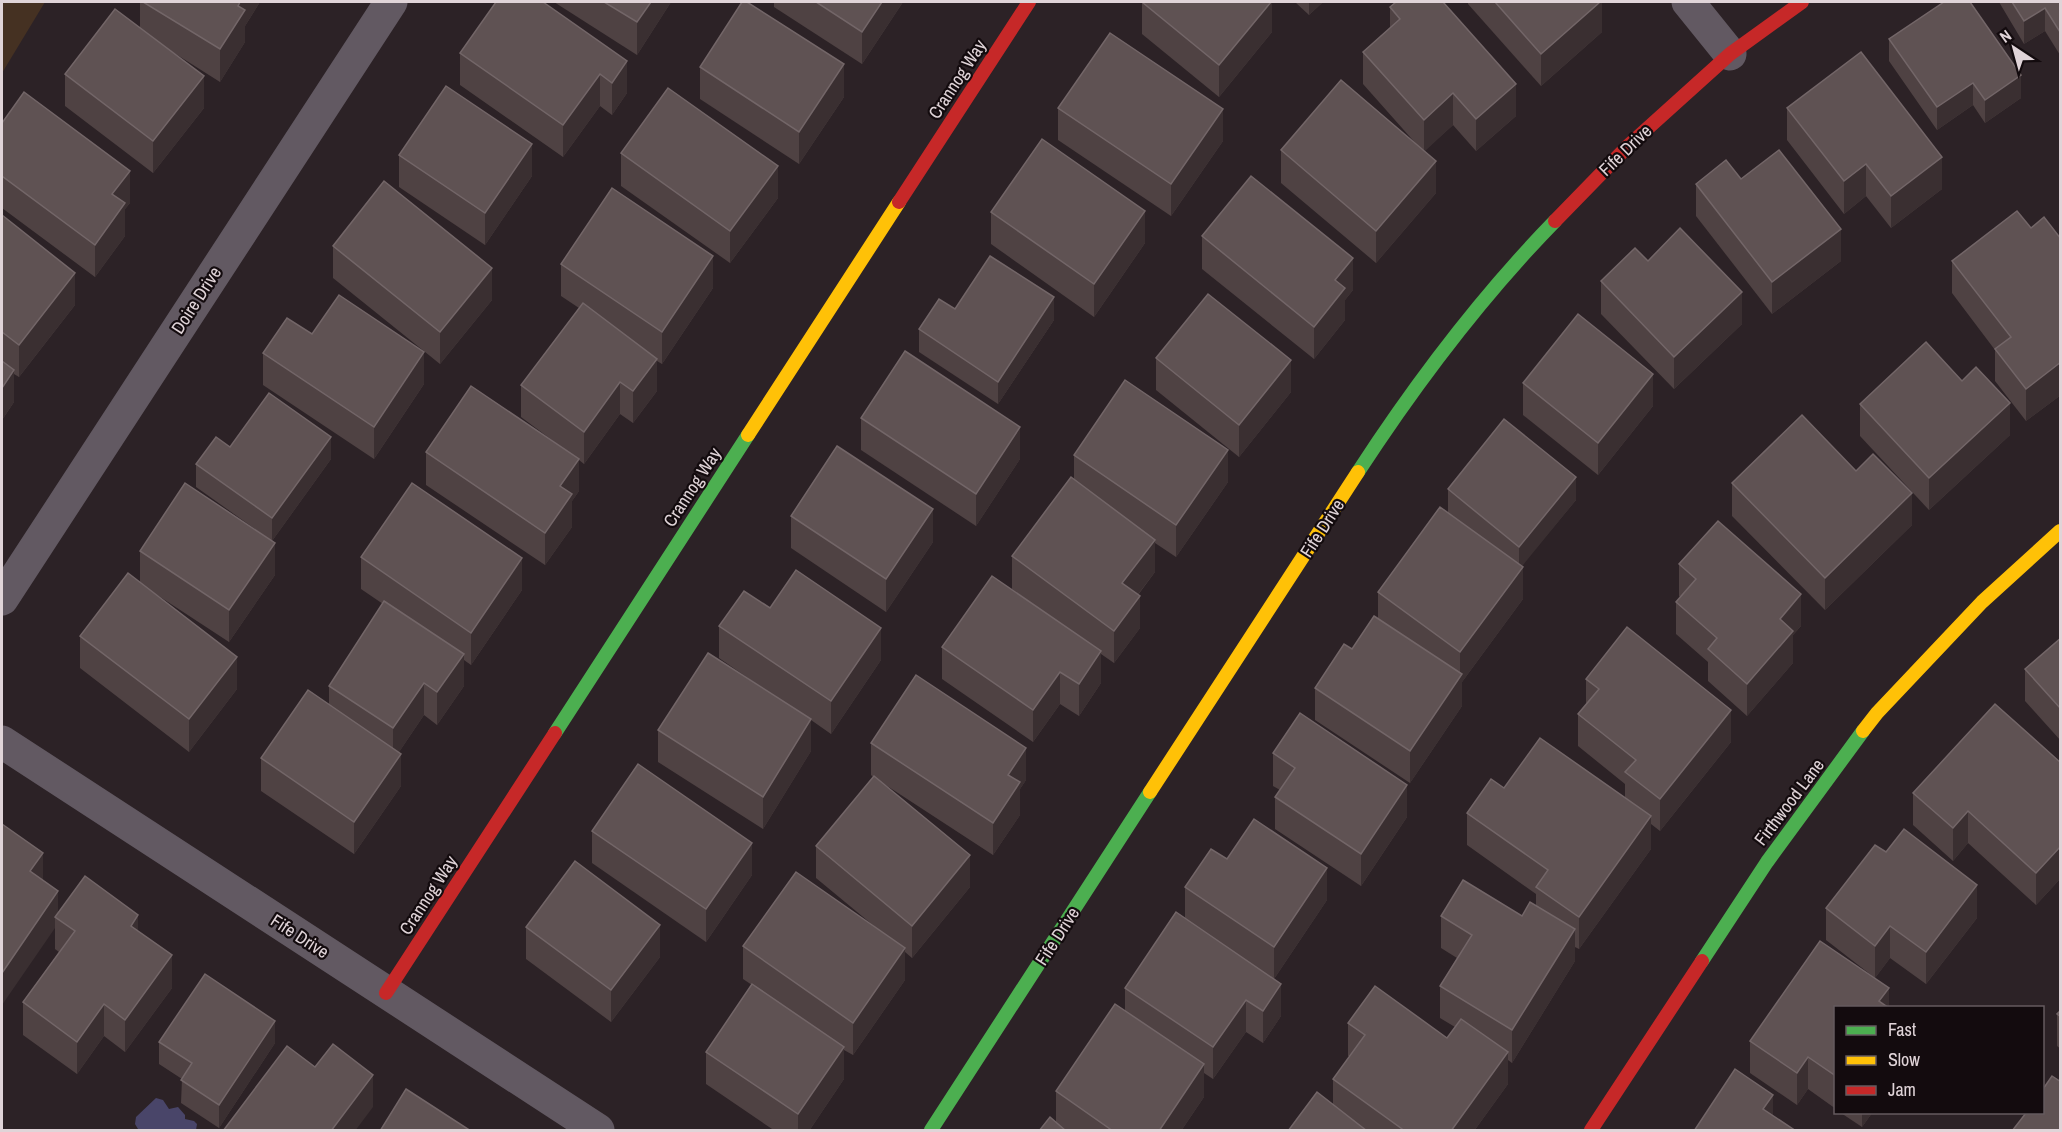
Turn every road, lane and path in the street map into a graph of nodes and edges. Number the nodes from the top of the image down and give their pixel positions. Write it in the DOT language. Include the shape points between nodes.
graph roads {
  1 [pos="391,2"];
  2 [pos="1029,2"];
  3 [pos="1688,2"];
  4 [pos="1802,2"];
  5 [pos="1730,54"];
  6 [pos="2061,531"];
  7 [pos="2,598"];
  8 [pos="2,742"];
  9 [pos="386,993"];
  10 [pos="598,1131"];
  11 [pos="931,1131"];
  12 [pos="1591,1131"];
  1 -- 7 [label="street, Doire Drive"];
  2 -- 9 [label="street, Crannog Way"];
  3 -- 5 [label="street"];
  4 -- 5 [label="street, Fife Drive"];
  5 -- 11 [label="street, Fife Drive" via="1580,195 1524,253 1438,356 1367,459"];
  6 -- 12 [label="street, Firthwood Lane" via="1982,602 1877,713 1767,862"];
  8 -- 9 [label="street, Fife Drive"];
  9 -- 10 [label="street, Fife Drive"];
}
